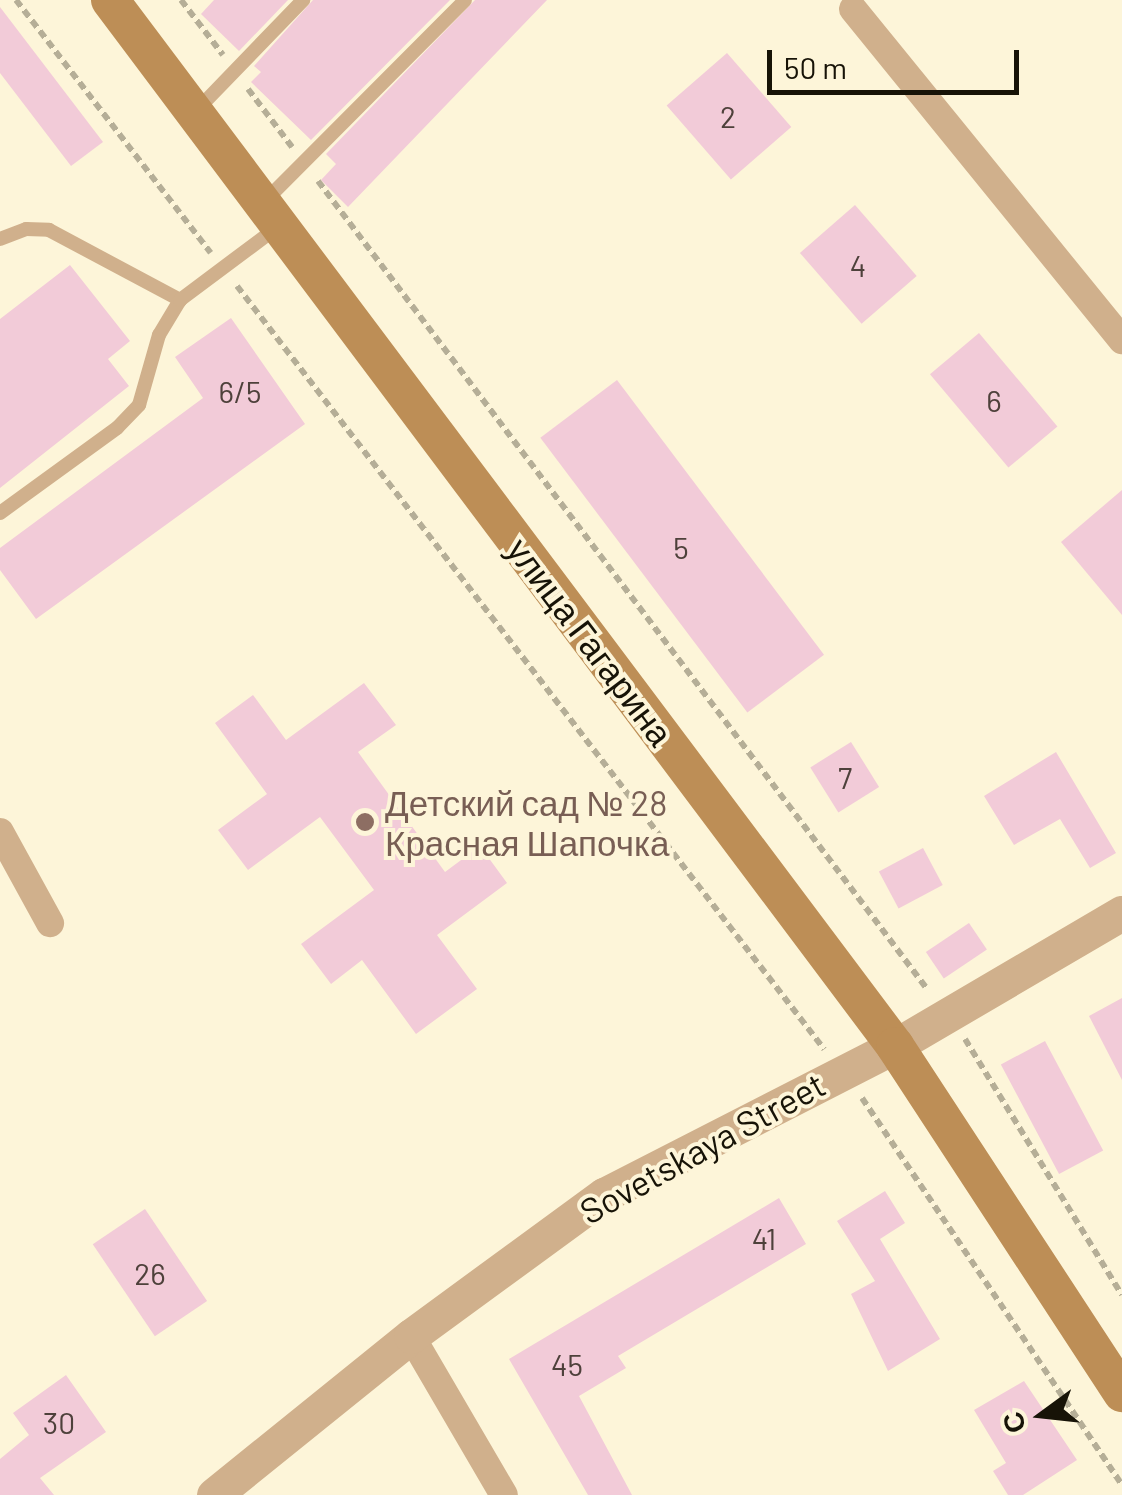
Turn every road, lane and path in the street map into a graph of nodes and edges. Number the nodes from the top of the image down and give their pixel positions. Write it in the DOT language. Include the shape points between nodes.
graph roads {
  1 [pos="16,0"];
  2 [pos="110,0"];
  3 [pos="182,0"];
  4 [pos="303,0"];
  5 [pos="465,0"];
  6 [pos="854,8"];
  7 [pos="235,71"];
  8 [pos="194,112"];
  9 [pos="304,162"];
  10 [pos="271,215"];
  11 [pos="0,239"];
  12 [pos="223,268"];
  13 [pos="180,300"];
  14 [pos="1122,340"];
  15 [pos="0,514"];
  16 [pos="0,832"];
  17 [pos="1122,913"];
  18 [pos="50,923"];
  19 [pos="947,1016"];
  20 [pos="895,1046"];
  21 [pos="841,1070"];
  22 [pos="1122,1295"];
  23 [pos="412,1336"];
  24 [pos="1122,1394"];
  25 [pos="1122,1485"];
  26 [pos="214,1495"];
  27 [pos="504,1495"];
  1 -- 12 [label="path"];
  2 -- 8 [label="main road, улица Гагарина"];
  3 -- 7 [label="path"];
  4 -- 7 [label="lane"];
  5 -- 9 [label="lane"];
  6 -- 14 [label="street"];
  7 -- 8 [label="lane"];
  7 -- 9 [label="path"];
  8 -- 10 [label="main road, улица Гагарина"];
  9 -- 10 [label="lane"];
  9 -- 19 [label="path"];
  10 -- 12 [label="lane"];
  10 -- 20 [label="main road, улица Гагарина"];
  11 -- 13 [label="lane" via="26,228 49,230"];
  12 -- 13 [label="lane"];
  12 -- 21 [label="path"];
  13 -- 15 [label="lane" via="159,335 139,406"];
  16 -- 18 [label="street"];
  17 -- 19 [label="street, Sovetskaya Street"];
  19 -- 20 [label="street, Sovetskaya Street"];
  19 -- 22 [label="path"];
  20 -- 21 [label="street, Sovetskaya Street"];
  20 -- 24 [label="main road, улица Гагарина"];
  21 -- 23 [label="street, Sovetskaya Street" via="604,1195"];
  21 -- 25 [label="path"];
  23 -- 26 [label="street, Sovetskaya Street"];
  23 -- 27 [label="street"];
}
